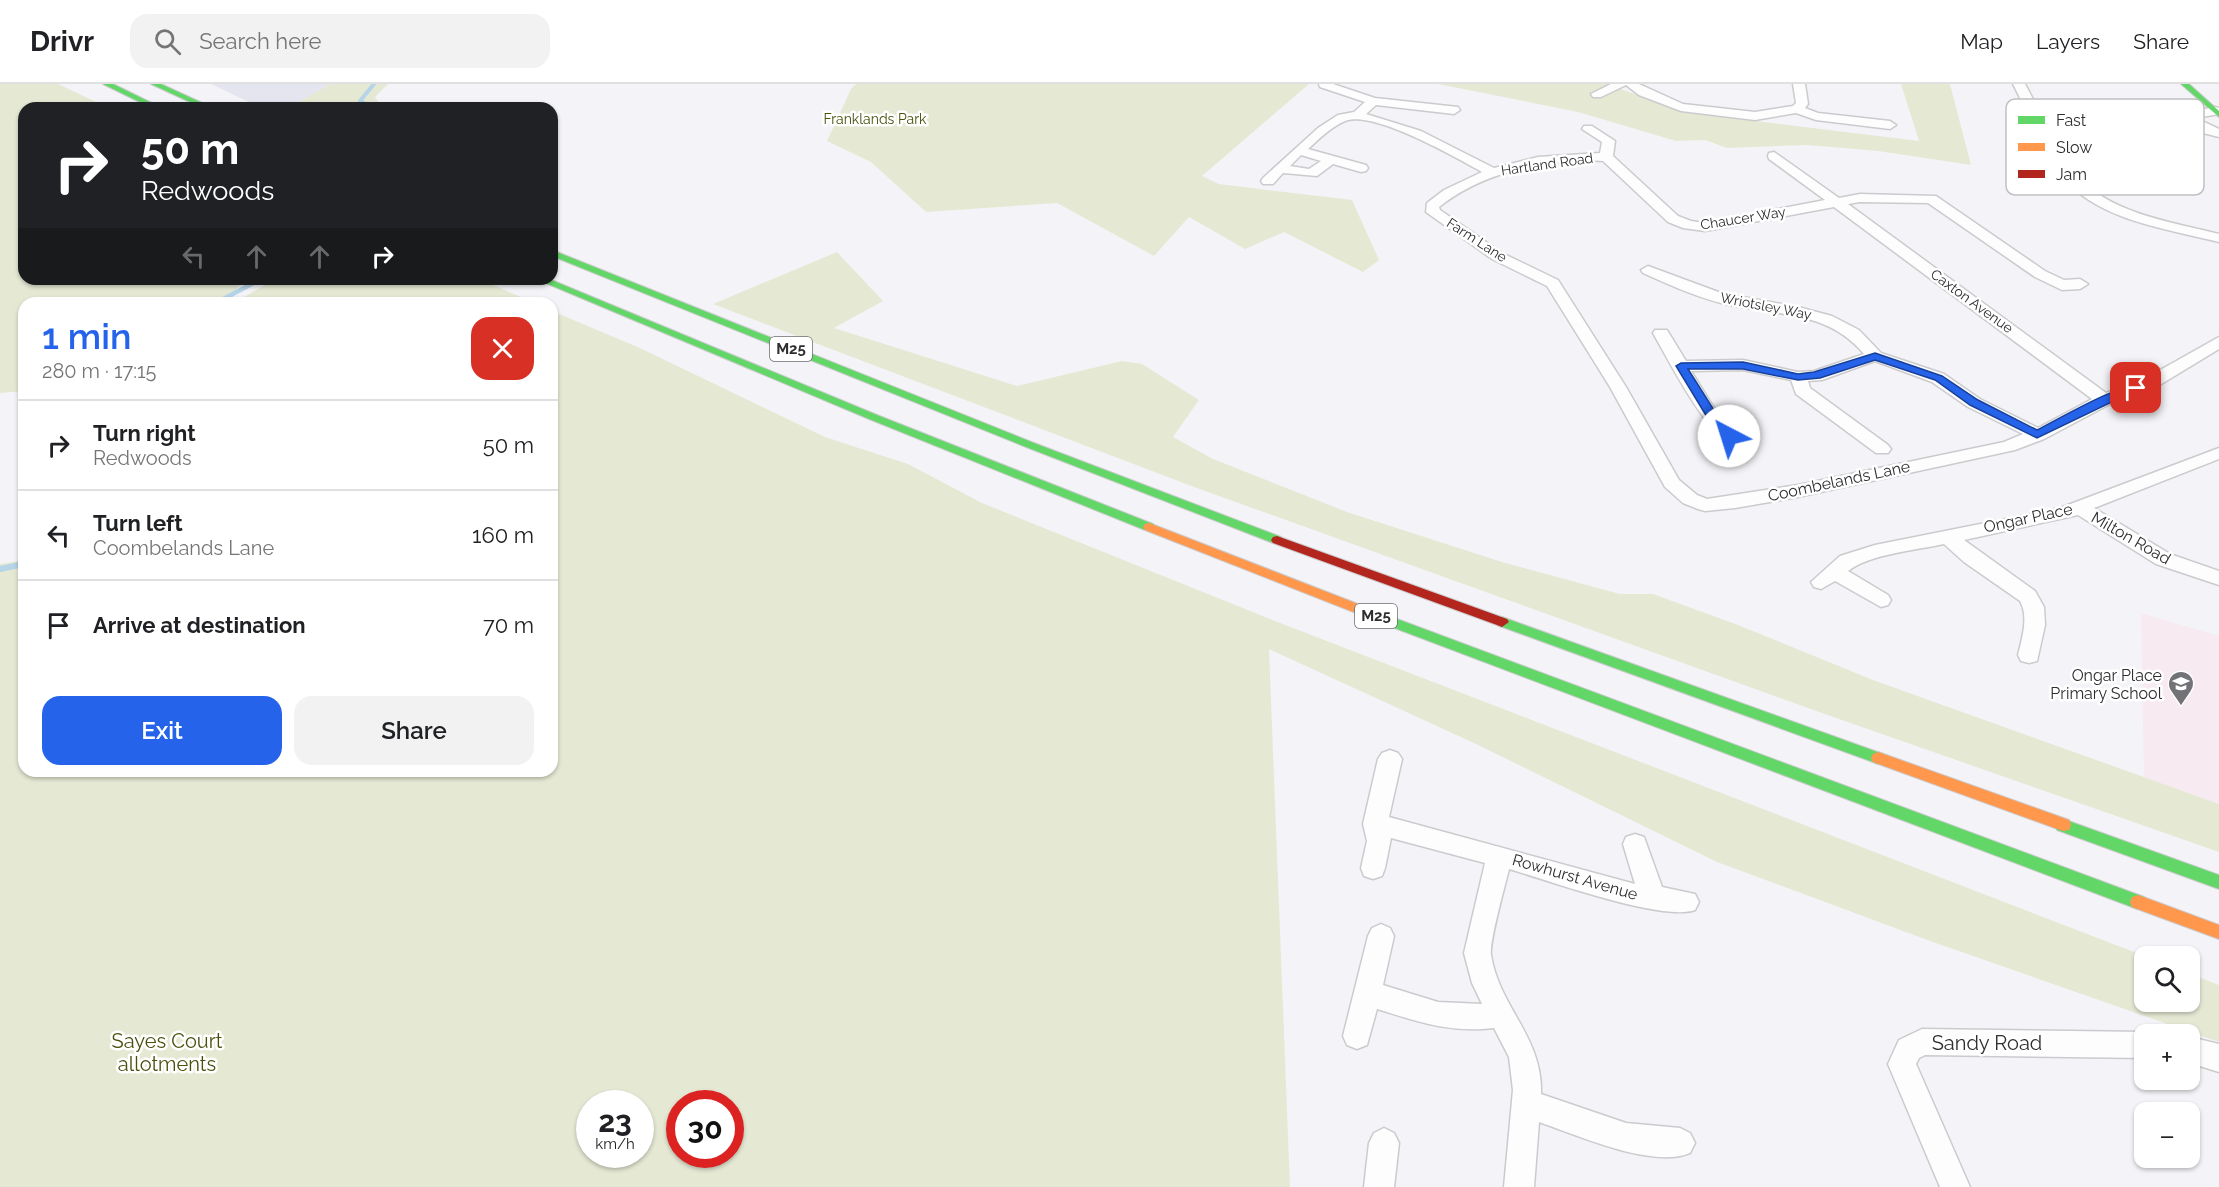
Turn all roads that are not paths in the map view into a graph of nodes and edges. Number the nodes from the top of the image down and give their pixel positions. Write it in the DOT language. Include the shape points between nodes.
graph roads {
  1 [pos="107,84"];
  2 [pos="155,84"];
  3 [pos="1621,84"];
  4 [pos="1631,84"];
  5 [pos="1799,84"];
  6 [pos="2019,84"];
  7 [pos="2185,84"];
  8 [pos="1324,85"];
  9 [pos="1597,94"];
  10 [pos="2027,99"];
  11 [pos="2202,99"];
  12 [pos="1373,101"];
  13 [pos="2204,101"];
  14 [pos="145,102"];
  15 [pos="196,102"];
  16 [pos="1797,109"];
  17 [pos="1454,110"];
  18 [pos="2217,113"];
  19 [pos="1358,115"];
  20 [pos="1890,125"];
  21 [pos="2204,128"];
  22 [pos="1588,129"];
  23 [pos="2219,133"];
  24 [pos="1300,151"];
  25 [pos="1774,156"];
  26 [pos="1606,157"];
  27 [pos="1330,160"];
  28 [pos="1361,168"];
  29 [pos="1280,169"];
  30 [pos="1492,172"];
  31 [pos="1268,181"];
  32 [pos="2095,195"];
  33 [pos="1838,203"];
  34 [pos="1433,212"];
  35 [pos="2219,238"];
  36 [pos="558,255"];
  37 [pos="1648,270"];
  38 [pos="1553,283"];
  39 [pos="2080,284"];
  40 [pos="556,285"];
  41 [pos="1661,333"];
  42 [pos="2219,342"];
  43 [pos="1875,356"];
  44 [pos="1681,366"];
  45 [pos="1798,377"];
  46 [pos="2104,400"];
  47 [pos="2037,435"];
  48 [pos="1747,440"];
  49 [pos="1882,449"];
  50 [pos="2219,453"];
  51 [pos="2079,507"];
  52 [pos="1947,536"];
  53 [pos="2219,578"];
  54 [pos="1881,600"];
  55 [pos="2029,655"];
  56 [pos="1390,759"];
  57 [pos="1375,824"];
  58 [pos="1635,844"];
  59 [pos="1499,856"];
  60 [pos="1373,868"];
  61 [pos="2219,882"];
  62 [pos="1652,897"];
  63 [pos="1686,902"];
  64 [pos="2219,932"];
  65 [pos="1381,936"];
  66 [pos="1368,993"];
  67 [pos="1500,1015"];
  68 [pos="1357,1036"];
  69 [pos="2134,1045"];
  70 [pos="2200,1053"];
  71 [pos="2219,1058"];
  72 [pos="1526,1103"];
  73 [pos="1384,1143"];
  74 [pos="1680,1143"];
  75 [pos="1379,1187"];
  76 [pos="1520,1187"];
  77 [pos="1955,1187"];
  1 -- 14 [label="main road"];
  2 -- 15 [label="main road"];
  3 -- 9 [label="street"];
  4 -- 16 [label="street" via="1681,107 1755,116"];
  5 -- 16 [label="street" via="1802,104"];
  6 -- 10 [label="street"];
  7 -- 11 [label="main road"];
  8 -- 12 [label="street"];
  12 -- 17 [label="street"];
  12 -- 19 [label="street"];
  13 -- 18 [label="main road"];
  16 -- 20 [label="street" via="1816,116"];
  19 -- 24 [label="street" via="1343,118"];
  19 -- 30 [label="street" via="1434,140"];
  21 -- 23 [label="street"];
  22 -- 26 [label="street, Chaucer Way" via="1609,141"];
  24 -- 27 [label="street"];
  24 -- 29 [label="street"];
  25 -- 33 [label="street"];
  26 -- 30 [label="street, Hartland Road" via="1563,159"];
  26 -- 33 [label="street, Chaucer Way" via="1673,219 1688,225 1705,227"];
  27 -- 28 [label="street"];
  27 -- 29 [label="street" via="1312,173"];
  29 -- 31 [label="street"];
  30 -- 34 [label="street, Hartland Road" via="1450,192 1432,207"];
  32 -- 35 [label="street" via="2121,209"];
  33 -- 39 [label="street, Chaucer Way" via="1860,198 1931,199 2040,274 2062,285"];
  33 -- 46 [label="street, Caxton Avenue"];
  34 -- 38 [label="street, Farm Lane" via="1497,256"];
  36 -- 61 [label="main road, M25" via="1271,538"];
  37 -- 43 [label="street, Wriotsley Way" via="1691,289 1738,302 1833,321 1854,334"];
  38 -- 47 [label="street, Coombelands Lane" via="1672,483 1690,499 1705,505 1798,491 1997,449"];
  40 -- 64 [label="main road, M25" via="1283,581"];
  41 -- 44 [label="street"];
  42 -- 46 [label="street, Coombelands Lane" via="2152,382"];
  43 -- 45 [label="street" via="1816,376"];
  43 -- 47 [label="street" via="1938,378 1974,403"];
  44 -- 45 [label="street" via="1743,365"];
  44 -- 48 [label="street" via="1712,417 1738,442"];
  45 -- 49 [label="street" via="1802,390"];
  46 -- 47 [label="street, Coombelands Lane"];
  50 -- 51 [label="street, Ongar Place"];
  51 -- 52 [label="street, Ongar Place"];
  51 -- 53 [label="street, Milton Road" via="2163,559"];
  52 -- 54 [label="street, Ongar Place" via="1847,561 1827,577"];
  52 -- 55 [label="street" via="2028,596 2034,607 2035,625"];
  56 -- 57 [label="street"];
  57 -- 59 [label="street, Rowhurst Avenue"];
  57 -- 60 [label="street" via="1379,841"];
  58 -- 62 [label="street, Rowhurst Avenue"];
  59 -- 62 [label="street, Rowhurst Avenue"];
  59 -- 67 [label="street, Rowhurst Avenue" via="1478,953 1485,983"];
  62 -- 63 [label="street, Rowhurst Avenue"];
  65 -- 66 [label="street"];
  66 -- 67 [label="street" via="1438,1015"];
  66 -- 68 [label="street"];
  67 -- 72 [label="street, Rowhurst Avenue" via="1523,1055"];
  69 -- 77 [label="street, Sandy Road" via="1922,1042 1909,1049 1902,1064"];
  70 -- 71 [label="street"];
  72 -- 74 [label="street" via="1626,1138"];
  72 -- 76 [label="street, Rowhurst Avenue"];
  73 -- 75 [label="street"];
}
